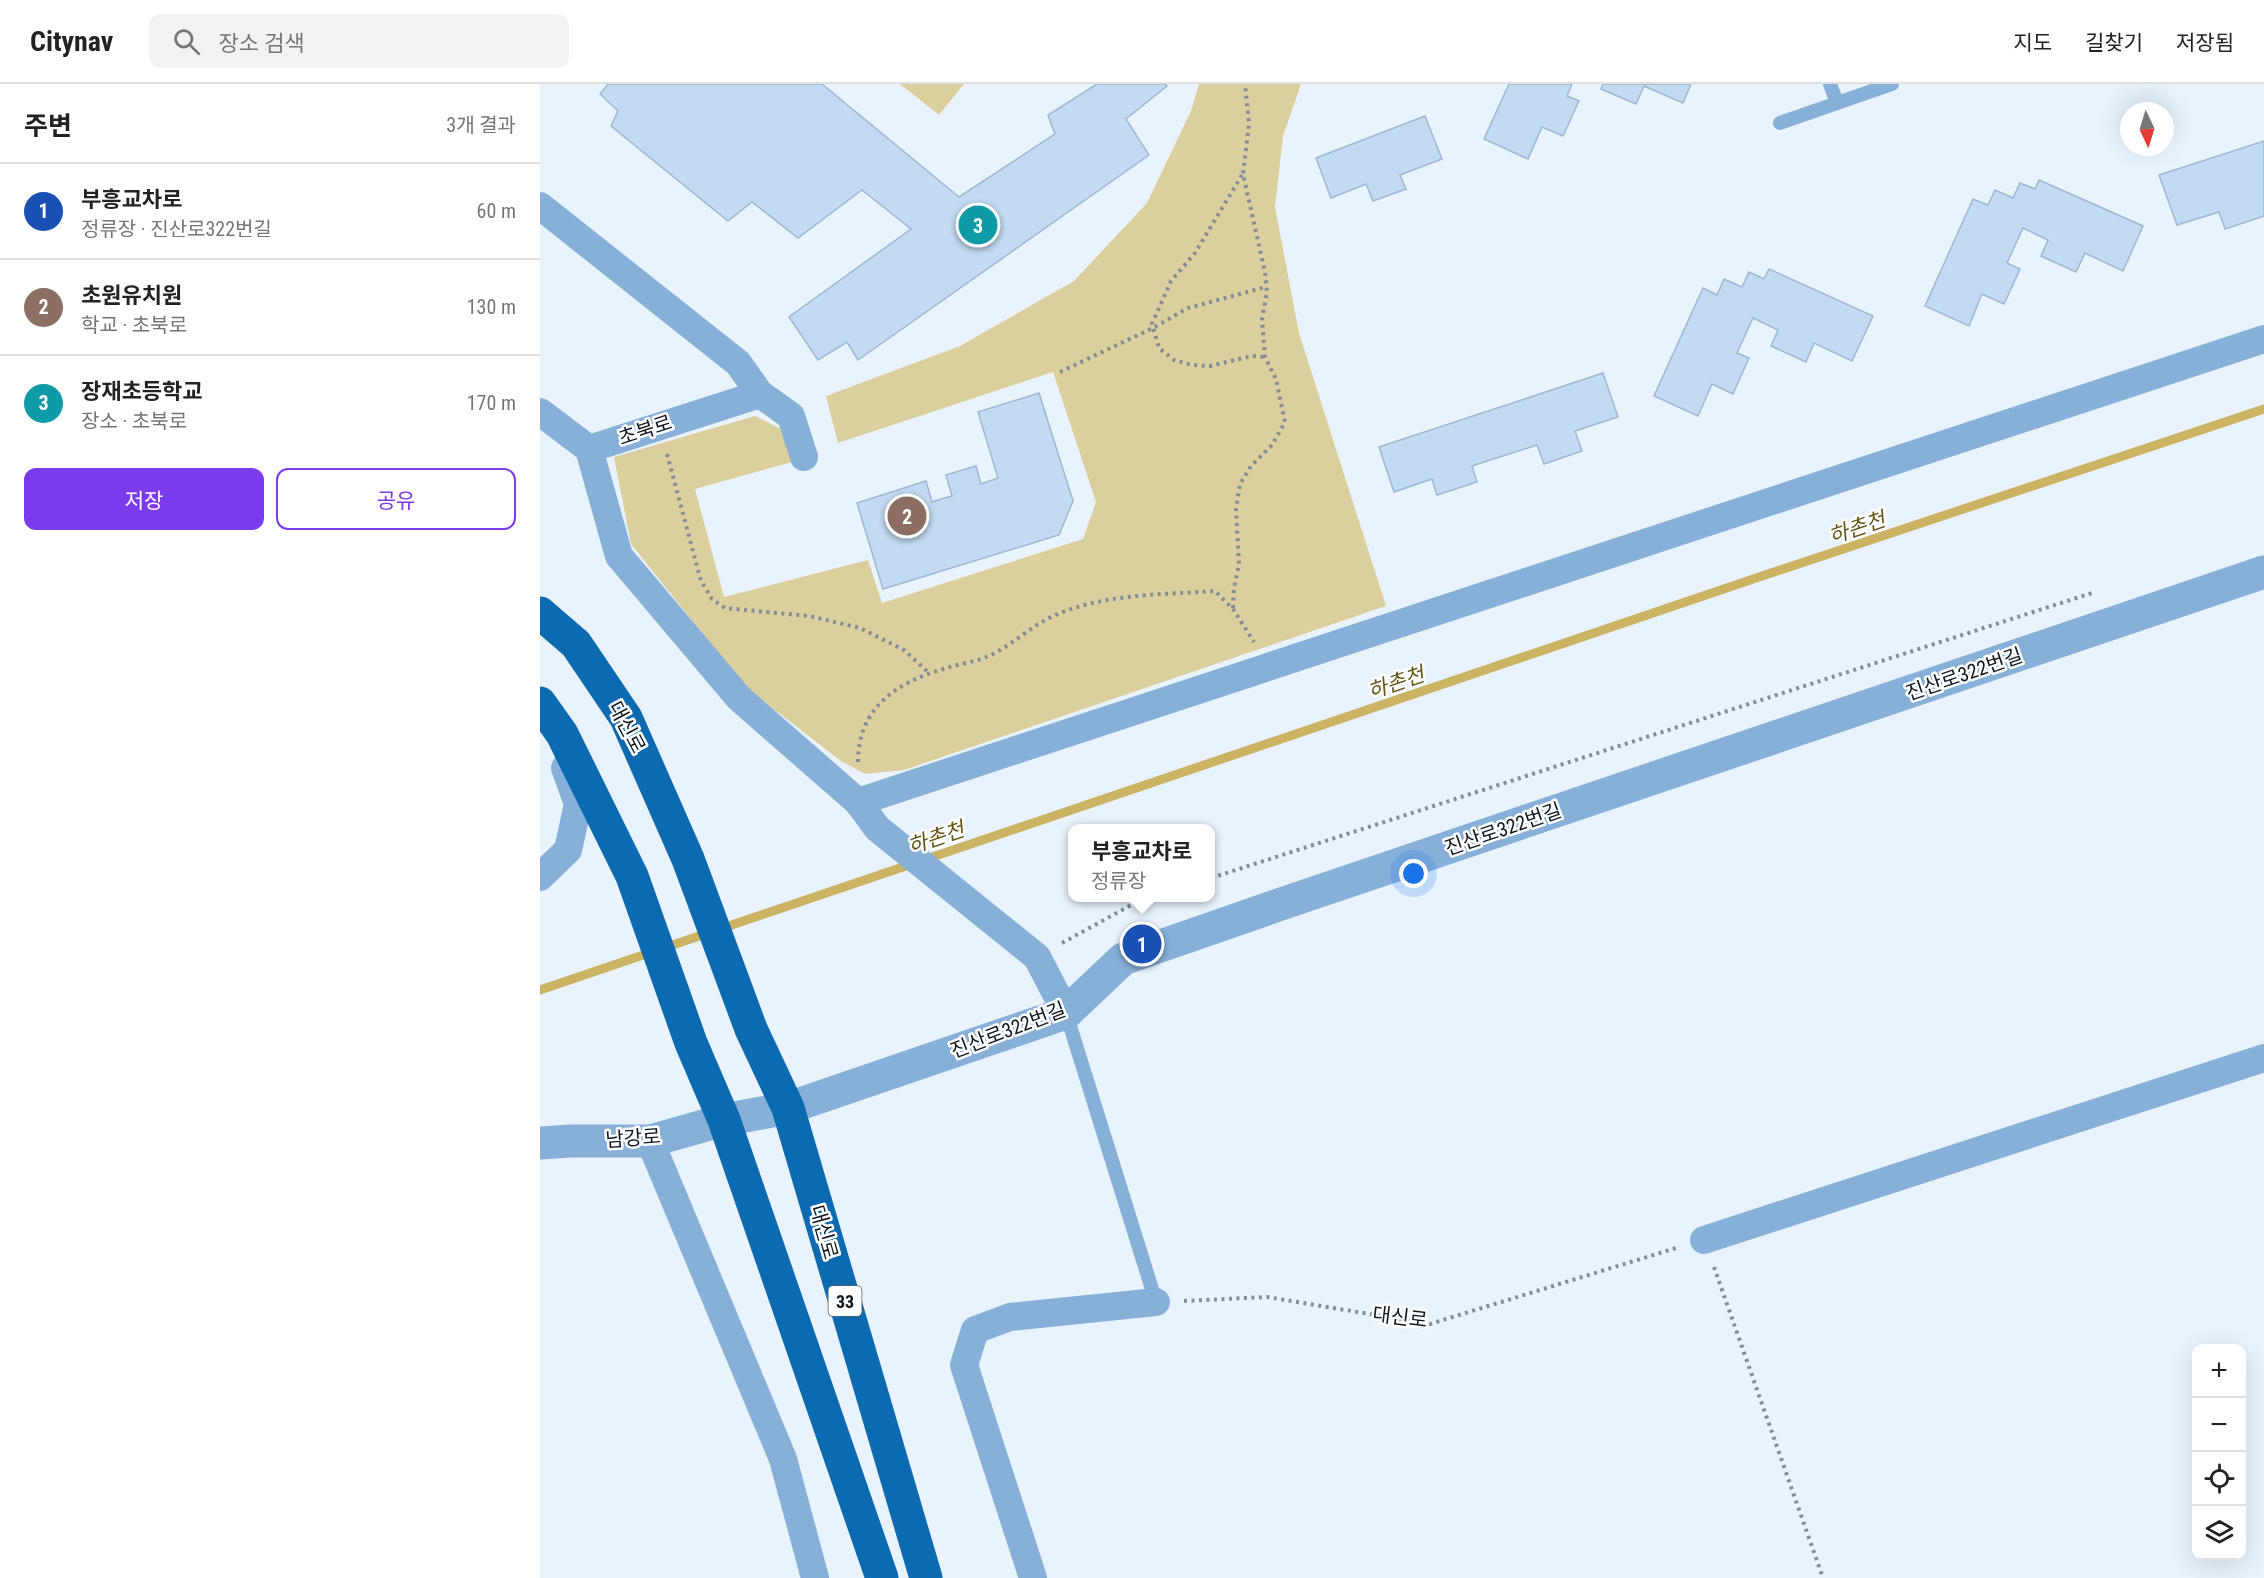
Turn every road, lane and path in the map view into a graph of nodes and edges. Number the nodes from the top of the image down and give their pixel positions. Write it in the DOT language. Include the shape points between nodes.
graph roads {
  1 [pos="1245,84"];
  2 [pos="1830,84"];
  3 [pos="1892,84"];
  4 [pos="1837,103"];
  5 [pos="1780,123"];
  6 [pos="1243,174"];
  7 [pos="540,206"];
  8 [pos="1266,287"];
  9 [pos="1153,328"];
  10 [pos="2264,339"];
  11 [pos="1265,357"];
  12 [pos="1060,372"];
  13 [pos="760,394"];
  14 [pos="540,412"];
  15 [pos="659,425"];
  16 [pos="589,449"];
  17 [pos="804,457"];
  18 [pos="2264,572"];
  19 [pos="2106,589"];
  20 [pos="1233,609"];
  21 [pos="540,613"];
  22 [pos="1270,668"];
  23 [pos="930,674"];
  24 [pos="540,703"];
  25 [pos="540,711"];
  26 [pos="858,802"];
  27 [pos="540,877"];
  28 [pos="1215,877"];
  29 [pos="1138,902"];
  30 [pos="1037,957"];
  31 [pos="1066,1013"];
  32 [pos="2264,1058"];
  33 [pos="788,1108"];
  34 [pos="724,1120"];
  35 [pos="651,1141"];
  36 [pos="540,1143"];
  37 [pos="1704,1240"];
  38 [pos="1156,1302"];
  39 [pos="815,1578"];
  40 [pos="882,1578"];
  41 [pos="926,1578"];
  42 [pos="1033,1578"];
  43 [pos="1823,1578"];
  1 -- 6 [label="path" via="1250,124"];
  2 -- 4 [label="lane"];
  3 -- 4 [label="lane"];
  4 -- 5 [label="lane"];
  6 -- 8 [label="path"];
  6 -- 9 [label="path" via="1195,253 1171,281"];
  7 -- 13 [label="street" via="738,363"];
  8 -- 9 [label="path" via="1188,308"];
  8 -- 11 [label="path" via="1262,320"];
  9 -- 11 [label="path" via="1159,348 1174,360 1192,365"];
  9 -- 12 [label="path"];
  10 -- 22 [label="street"];
  11 -- 20 [label="path" via="1276,379 1285,422 1240,484 1236,509 1239,564"];
  13 -- 15 [label="street, 초북로"];
  13 -- 17 [label="street" via="791,416"];
  14 -- 16 [label="street"];
  15 -- 16 [label="street, 초북로"];
  15 -- 23 [label="path" via="701,581 712,599 725,608 809,616 860,628 904,651"];
  16 -- 26 [label="street" via="619,556 739,698"];
  18 -- 31 [label="street, 진산로322번길" via="1123,959"];
  19 -- 28 [label="path"];
  20 -- 22 [label="path"];
  20 -- 23 [label="path" via="1215,591 1099,600 1049,618 991,655"];
  21 -- 33 [label="highway, 대신로 / 33" via="576,644 626,718 688,859 752,1029"];
  22 -- 26 [label="street"];
  23 -- 26 [label="path" via="890,692 867,717 858,751"];
  24 -- 34 [label="highway" via="562,734 632,876 691,1043"];
  25 -- 27 [label="street" via="579,804 568,850"];
  26 -- 30 [label="street" via="877,828"];
  29 -- 30 [label="path"];
  30 -- 31 [label="street"];
  31 -- 33 [label="street, 진산로322번길"];
  31 -- 38 [label="lane"];
  32 -- 37 [label="street"];
  33 -- 34 [label="street, 진산로322번길"];
  33 -- 41 [label="highway, 대신로 / 33"];
  34 -- 35 [label="street, 남강로"];
  34 -- 40 [label="highway"];
  35 -- 36 [label="street, 남강로"];
  35 -- 39 [label="street" via="783,1459"];
  37 -- 38 [label="path, 대신로" via="1430,1324 1267,1297"];
  37 -- 43 [label="path"];
  38 -- 42 [label="street" via="1010,1317 975,1329 964,1365"];
}
